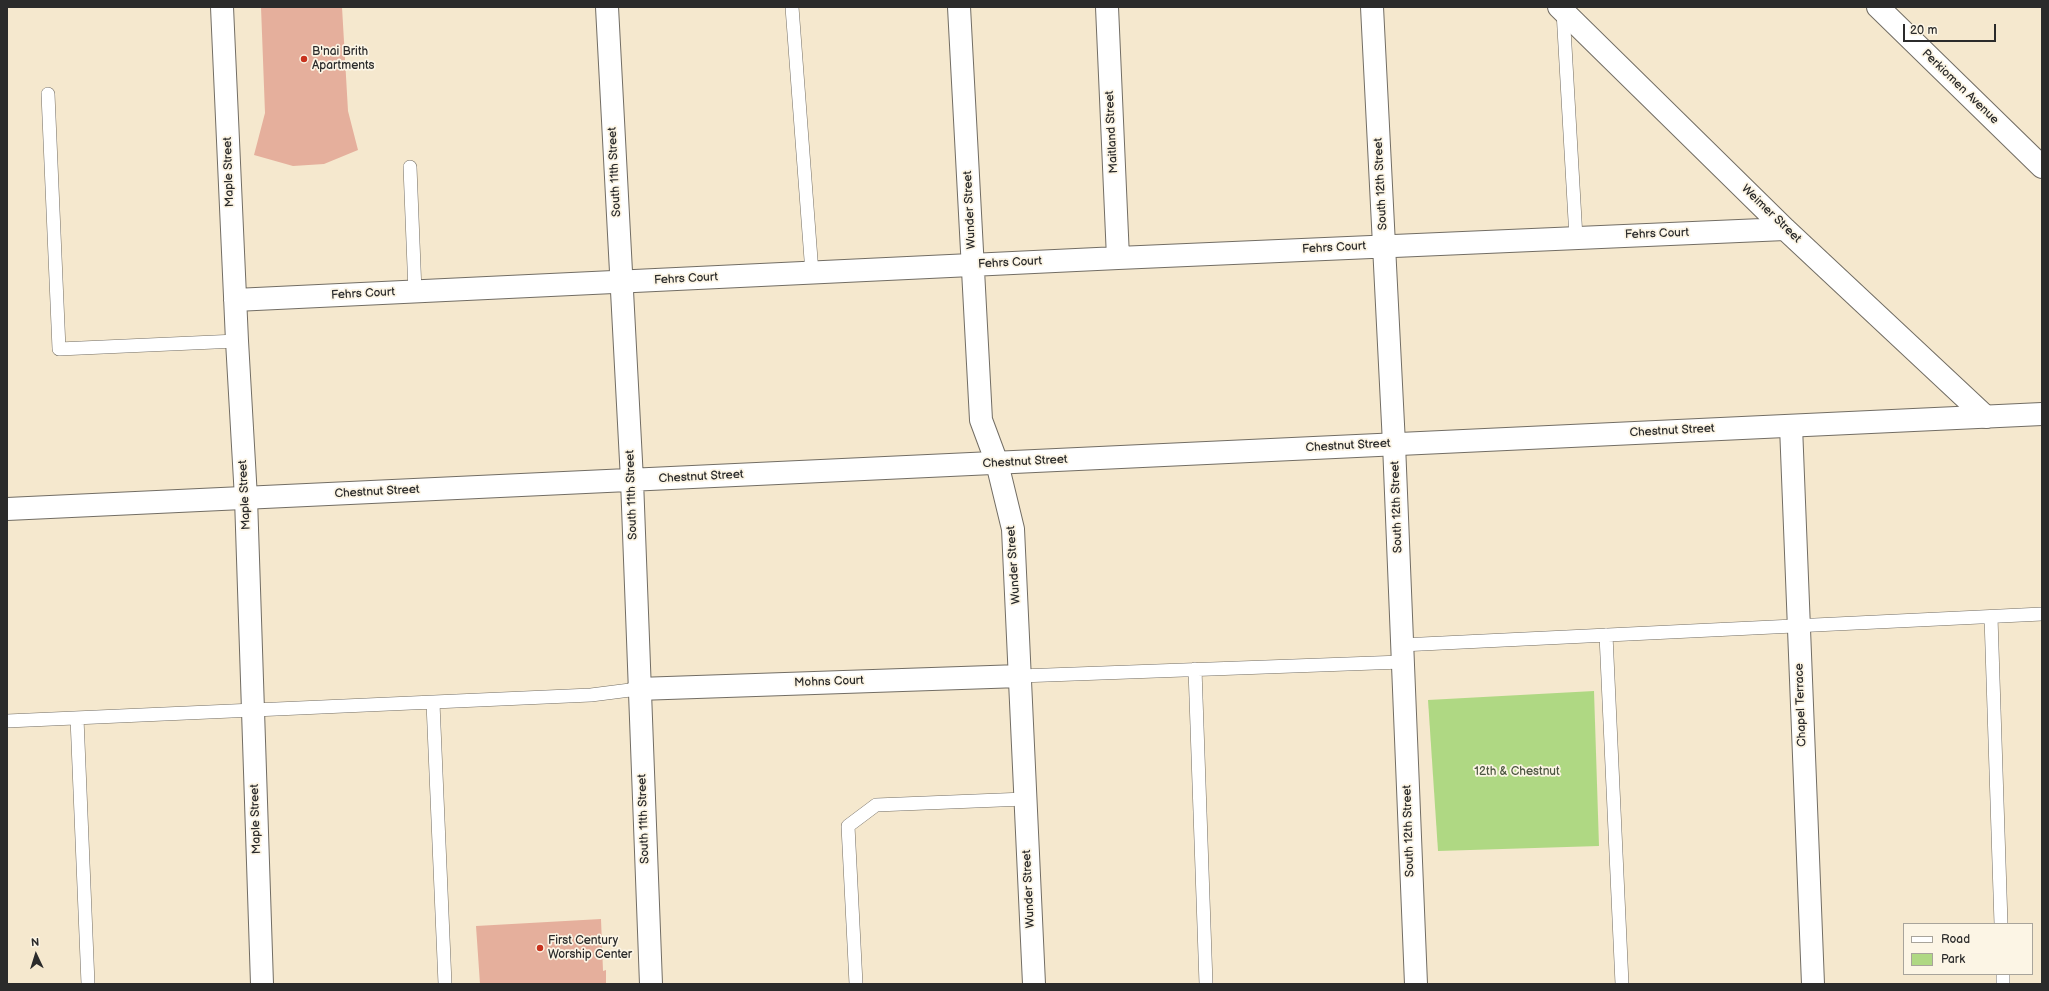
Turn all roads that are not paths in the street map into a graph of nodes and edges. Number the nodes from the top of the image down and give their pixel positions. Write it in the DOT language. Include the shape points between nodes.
graph roads {
  1 [pos="222,7"];
  2 [pos="607,7"];
  3 [pos="792,7"];
  4 [pos="960,7"];
  5 [pos="1107,7"];
  6 [pos="1372,7"];
  7 [pos="1878,7"];
  8 [pos="1561,9"];
  9 [pos="48,94"];
  10 [pos="410,167"];
  11 [pos="2042,167"];
  12 [pos="1785,229"];
  13 [pos="1576,238"];
  14 [pos="1384,246"];
  15 [pos="1118,258"];
  16 [pos="973,265"];
  17 [pos="812,273"];
  18 [pos="621,283"];
  19 [pos="415,292"];
  20 [pos="235,300"];
  21 [pos="237,341"];
  22 [pos="2042,414"];
  23 [pos="1986,417"];
  24 [pos="1791,426"];
  25 [pos="1394,444"];
  26 [pos="997,463"];
  27 [pos="632,480"];
  28 [pos="246,498"];
  29 [pos="7,509"];
  30 [pos="2042,614"];
  31 [pos="1991,617"];
  32 [pos="1798,626"];
  33 [pos="1606,635"];
  34 [pos="1402,653"];
  35 [pos="1195,669"];
  36 [pos="1020,676"];
  37 [pos="638,689"];
  38 [pos="433,703"];
  39 [pos="252,711"];
  40 [pos="77,718"];
  41 [pos="7,721"];
  42 [pos="1025,799"];
  43 [pos="2001,923"];
  44 [pos="88,984"];
  45 [pos="262,984"];
  46 [pos="445,984"];
  47 [pos="651,984"];
  48 [pos="856,984"];
  49 [pos="1034,984"];
  50 [pos="1206,984"];
  51 [pos="1416,984"];
  52 [pos="1622,984"];
  53 [pos="1813,984"];
  1 -- 20 [label="street, Maple Street"];
  2 -- 18 [label="street, South 11th Street"];
  3 -- 17 [label="lane"];
  4 -- 16 [label="street, Wunder Street"];
  5 -- 15 [label="street, Maitland Street"];
  6 -- 14 [label="street, South 12th Street"];
  7 -- 11 [label="street, Perkiomen Avenue"];
  8 -- 12 [label="street, Weimer Street"];
  8 -- 13 [label="lane"];
  9 -- 21 [label="lane" via="59,349"];
  10 -- 19 [label="lane"];
  12 -- 13 [label="street, Fehrs Court"];
  12 -- 23 [label="street, Weimer Street"];
  13 -- 14 [label="street, Fehrs Court"];
  14 -- 15 [label="street, Fehrs Court"];
  14 -- 25 [label="street, South 12th Street"];
  15 -- 16 [label="street, Fehrs Court"];
  16 -- 17 [label="street, Fehrs Court"];
  16 -- 26 [label="street, Wunder Street" via="981,420"];
  17 -- 18 [label="street, Fehrs Court"];
  18 -- 19 [label="street, Fehrs Court"];
  18 -- 27 [label="street, South 11th Street"];
  19 -- 20 [label="street, Fehrs Court"];
  20 -- 21 [label="street, Maple Street"];
  21 -- 28 [label="street, Maple Street"];
  22 -- 23 [label="street, Chestnut Street"];
  23 -- 24 [label="street, Chestnut Street"];
  24 -- 25 [label="street, Chestnut Street"];
  24 -- 32 [label="street, Chapel Terrace"];
  25 -- 26 [label="street, Chestnut Street"];
  25 -- 34 [label="street, South 12th Street"];
  26 -- 27 [label="street, Chestnut Street"];
  26 -- 36 [label="street, Wunder Street" via="1013,529"];
  27 -- 28 [label="street, Chestnut Street"];
  27 -- 37 [label="street, South 11th Street"];
  28 -- 29 [label="street, Chestnut Street"];
  28 -- 39 [label="street, Maple Street"];
  30 -- 31 [label="lane"];
  31 -- 32 [label="lane"];
  31 -- 43 [label="lane"];
  32 -- 33 [label="lane"];
  32 -- 53 [label="street, Chapel Terrace"];
  33 -- 34 [label="lane"];
  33 -- 52 [label="lane"];
  34 -- 35 [label="lane"];
  34 -- 51 [label="street, South 12th Street"];
  35 -- 36 [label="lane"];
  35 -- 50 [label="lane"];
  36 -- 37 [label="street, Mohns Court"];
  36 -- 42 [label="street, Wunder Street"];
  37 -- 38 [label="lane" via="591,695"];
  37 -- 47 [label="street, South 11th Street"];
  38 -- 39 [label="lane"];
  38 -- 46 [label="lane"];
  39 -- 40 [label="lane"];
  39 -- 45 [label="street, Maple Street"];
  40 -- 41 [label="lane"];
  40 -- 44 [label="lane"];
  42 -- 48 [label="lane" via="876,805 848,826"];
  42 -- 49 [label="street, Wunder Street"];
}
